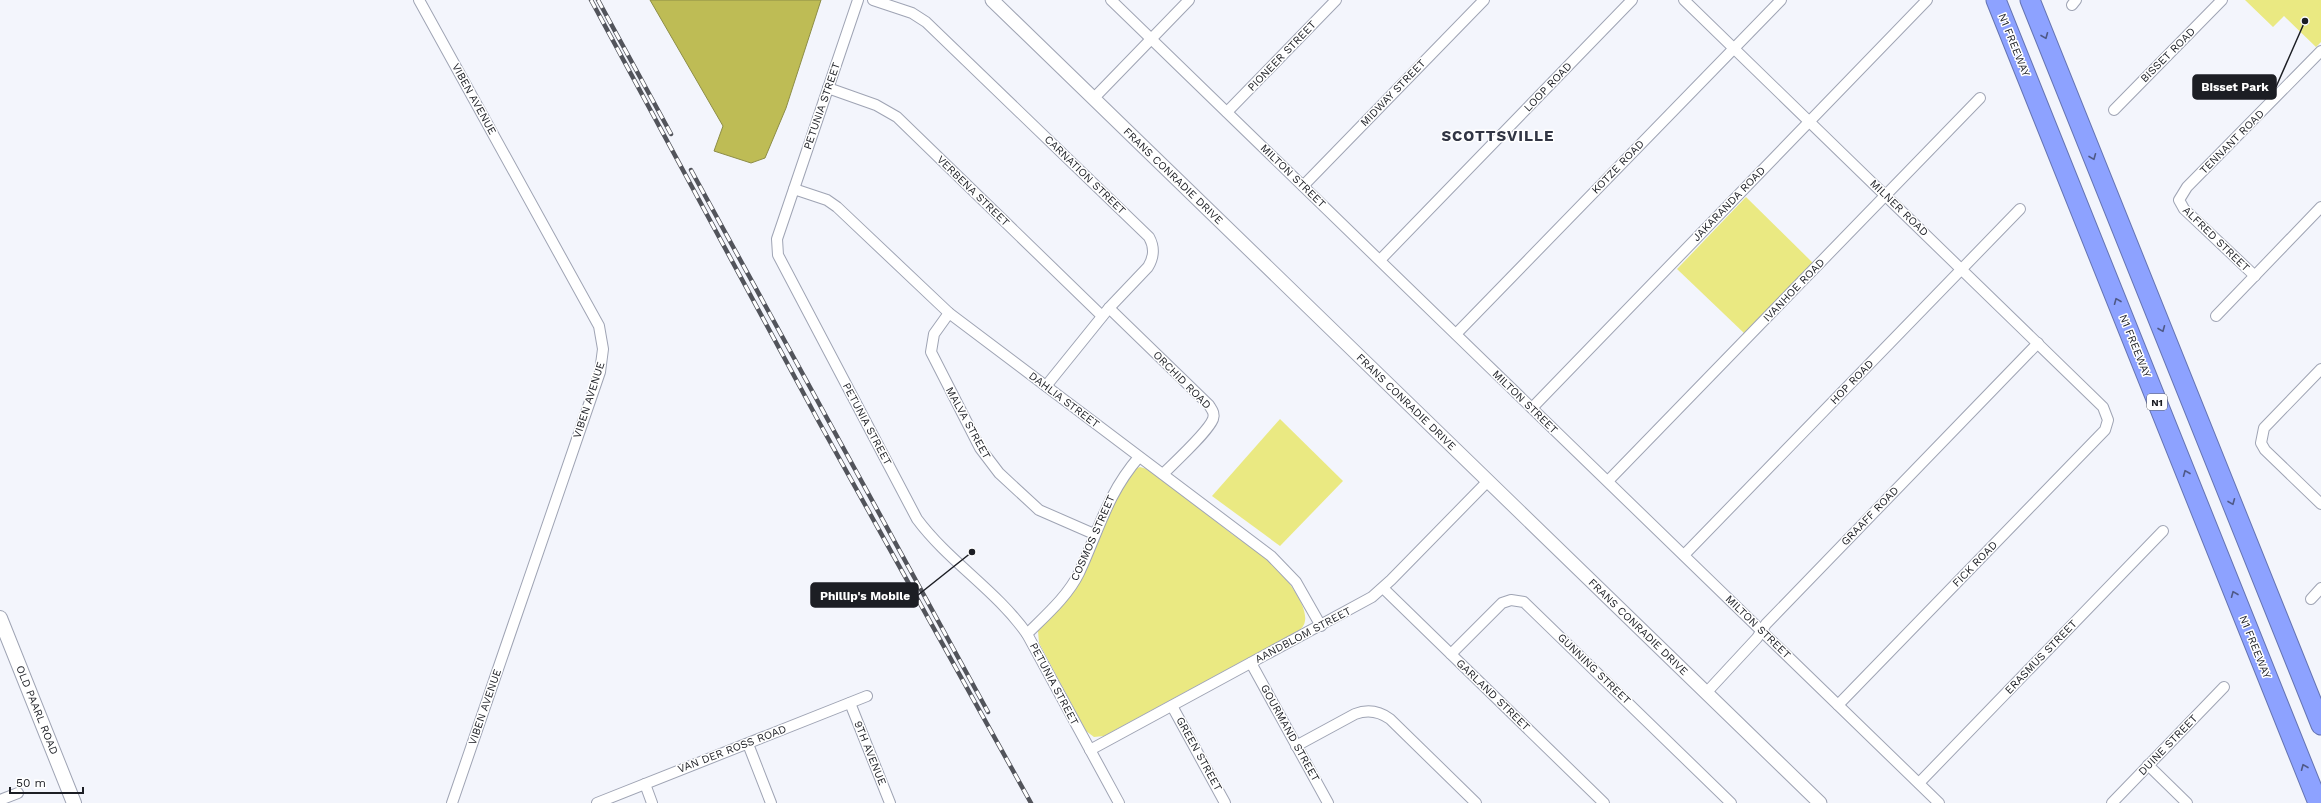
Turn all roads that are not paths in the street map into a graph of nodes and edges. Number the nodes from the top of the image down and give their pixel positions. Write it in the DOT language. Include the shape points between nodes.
graph roads {
  1 [pos="419,0"];
  2 [pos="858,0"];
  3 [pos="873,0"];
  4 [pos="992,0"];
  5 [pos="1111,0"];
  6 [pos="1189,0"];
  7 [pos="1336,0"];
  8 [pos="1484,0"];
  9 [pos="1632,0"];
  10 [pos="1684,0"];
  11 [pos="1781,0"];
  12 [pos="1927,0"];
  13 [pos="1996,0"];
  14 [pos="2030,0"];
  15 [pos="2222,0"];
  16 [pos="1151,39"];
  17 [pos="1734,48"];
  18 [pos="2321,51"];
  19 [pos="828,88"];
  20 [pos="1093,98"];
  21 [pos="1980,98"];
  22 [pos="2114,110"];
  23 [pos="1227,112"];
  24 [pos="1809,121"];
  25 [pos="1303,186"];
  26 [pos="794,189"];
  27 [pos="1886,195"];
  28 [pos="2179,200"];
  29 [pos="2321,207"];
  30 [pos="2020,209"];
  31 [pos="1380,260"];
  32 [pos="1961,269"];
  33 [pos="2255,276"];
  34 [pos="1109,308"];
  35 [pos="949,313"];
  36 [pos="1102,316"];
  37 [pos="2216,316"];
  38 [pos="1456,334"];
  39 [pos="2038,343"];
  40 [pos="2321,368"];
  41 [pos="1046,386"];
  42 [pos="1532,408"];
  43 [pos="2108,420"];
  44 [pos="1139,457"];
  45 [pos="1163,474"];
  46 [pos="1488,481"];
  47 [pos="1608,481"];
  48 [pos="2321,504"];
  49 [pos="2163,530"];
  50 [pos="1094,534"];
  51 [pos="1684,555"];
  52 [pos="1383,588"];
  53 [pos="2321,588"];
  54 [pos="2310,599"];
  55 [pos="0,618"];
  56 [pos="1321,626"];
  57 [pos="1762,630"];
  58 [pos="1027,634"];
  59 [pos="1451,654"];
  60 [pos="1251,663"];
  61 [pos="2224,687"];
  62 [pos="1706,693"];
  63 [pos="867,696"];
  64 [pos="850,703"];
  65 [pos="1838,705"];
  66 [pos="1172,706"];
  67 [pos="2321,725"];
  68 [pos="748,744"];
  69 [pos="1296,746"];
  70 [pos="1090,750"];
  71 [pos="2148,765"];
  72 [pos="1919,783"];
  73 [pos="645,784"];
  74 [pos="18,793"];
  75 [pos="0,800"];
  76 [pos="74,803"];
  77 [pos="452,803"];
  78 [pos="597,803"];
  79 [pos="652,803"];
  80 [pos="771,803"];
  81 [pos="890,803"];
  82 [pos="1119,803"];
  83 [pos="1225,803"];
  84 [pos="1328,803"];
  85 [pos="1476,803"];
  86 [pos="1604,803"];
  87 [pos="1731,803"];
  88 [pos="1820,803"];
  89 [pos="1939,803"];
  90 [pos="2112,803"];
  91 [pos="2187,803"];
  92 [pos="2318,803"];
  1 -- 77 [label="street, VIBEN AVENUE" via="598,326 604,349 600,372"];
  2 -- 19 [label="street, PETUNIA STREET"];
  3 -- 34 [label="street, CARNATION STREET" via="912,13 926,22 1149,237 1153,260"];
  4 -- 20 [label="street, FRANS CONRADIE DRIVE"];
  5 -- 16 [label="street, MILTON STREET"];
  6 -- 16 [label="street"];
  7 -- 23 [label="street, PIONEER STREET"];
  8 -- 25 [label="street, MIDWAY STREET"];
  9 -- 31 [label="street, LOOP ROAD"];
  10 -- 17 [label="street, MILNER ROAD"];
  11 -- 17 [label="street, KOTZE ROAD"];
  12 -- 24 [label="street, JAKARANDA ROAD"];
  92 -- 13 [label="highway, N1 FREEWAY / N1, one-way"];
  14 -- 67 [label="highway, one-way"];
  15 -- 22 [label="street, BISSET ROAD"];
  16 -- 20 [label="street"];
  16 -- 23 [label="street, MILTON STREET"];
  17 -- 24 [label="street, MILNER ROAD"];
  17 -- 38 [label="street, KOTZE ROAD"];
  18 -- 28 [label="street, TENNANT ROAD" via="2187,186"];
  19 -- 26 [label="street, PETUNIA STREET"];
  19 -- 36 [label="street, VERBENA STREET" via="876,105 896,117"];
  20 -- 46 [label="street, FRANS CONRADIE DRIVE"];
  21 -- 27 [label="street, IVANHOE ROAD"];
  23 -- 25 [label="street, MILTON STREET"];
  24 -- 27 [label="street, MILNER ROAD"];
  24 -- 42 [label="street, JAKARANDA ROAD"];
  25 -- 31 [label="street, MILTON STREET"];
  26 -- 35 [label="street, DAHLIA STREET" via="828,200 837,207"];
  26 -- 58 [label="street, PETUNIA STREET" via="777,239 778,256 786,273 917,519 953,560 1009,609"];
  27 -- 32 [label="street, MILNER ROAD"];
  27 -- 47 [label="street, IVANHOE ROAD"];
  28 -- 33 [label="street, ALFRED STREET" via="2184,209"];
  29 -- 33 [label="street"];
  30 -- 32 [label="street, HOP ROAD"];
  31 -- 38 [label="street, MILTON STREET"];
  32 -- 39 [label="street, MILNER ROAD"];
  32 -- 51 [label="street, HOP ROAD"];
  33 -- 37 [label="street"];
  34 -- 36 [label="street, CARNATION STREET"];
  34 -- 45 [label="street, ORCHID ROAD" via="1209,405 1214,413 1204,430"];
  35 -- 41 [label="street, DAHLIA STREET"];
  35 -- 50 [label="street, MALVA STREET" via="934,334 931,352 980,448 999,473 1039,510"];
  36 -- 41 [label="street, CARNATION STREET"];
  38 -- 42 [label="street, MILTON STREET"];
  39 -- 43 [label="street, MILNER ROAD" via="2103,407"];
  39 -- 57 [label="street, GRAAFF ROAD"];
  40 -- 48 [label="street" via="2264,428 2261,443 2265,450"];
  41 -- 44 [label="street, DAHLIA STREET"];
  42 -- 47 [label="street, MILTON STREET"];
  43 -- 65 [label="street, FICK ROAD" via="2105,430"];
  44 -- 45 [label="street, DAHLIA STREET"];
  44 -- 50 [label="street, COSMOS STREET" via="1125,473 1111,496"];
  45 -- 56 [label="street, DAHLIA STREET" via="1285,569 1296,582"];
  46 -- 52 [label="street, AANDBLOM STREET"];
  46 -- 62 [label="street, FRANS CONRADIE DRIVE"];
  47 -- 51 [label="street, MILTON STREET"];
  49 -- 72 [label="street, ERASMUS STREET"];
  50 -- 58 [label="street, COSMOS STREET" via="1071,587"];
  51 -- 57 [label="street, MILTON STREET"];
  52 -- 56 [label="street, AANDBLOM STREET" via="1360,605"];
  52 -- 59 [label="street, GARLAND STREET"];
  53 -- 54 [label="street"];
  55 -- 76 [label="main road, OLD PAARL ROAD"];
  56 -- 60 [label="street, AANDBLOM STREET"];
  57 -- 62 [label="street, GRAAFF ROAD"];
  57 -- 65 [label="street, MILTON STREET"];
  58 -- 70 [label="street, PETUNIA STREET"];
  59 -- 86 [label="street, GARLAND STREET"];
  59 -- 87 [label="street, GUNNING STREET" via="1502,603 1515,600 1524,602"];
  60 -- 66 [label="street, AANDBLOM STREET"];
  60 -- 69 [label="street, GOURMAND STREET"];
  61 -- 71 [label="street, DUINE STREET"];
  62 -- 88 [label="street, FRANS CONRADIE DRIVE"];
  63 -- 64 [label="street, VAN DER ROSS ROAD"];
  64 -- 68 [label="street, VAN DER ROSS ROAD"];
  64 -- 81 [label="street, 9TH AVENUE"];
  65 -- 72 [label="street, MILTON STREET"];
  66 -- 70 [label="street, AANDBLOM STREET"];
  66 -- 83 [label="street, GREEN STREET"];
  68 -- 73 [label="street, VAN DER ROSS ROAD"];
  68 -- 80 [label="street"];
  69 -- 84 [label="street, GOURMAND STREET"];
  69 -- 85 [label="street" via="1355,714 1365,711 1376,712 1390,720"];
  70 -- 82 [label="street, PETUNIA STREET"];
  71 -- 90 [label="street, DUINE STREET"];
  71 -- 91 [label="street"];
  72 -- 89 [label="street, MILTON STREET"];
  73 -- 78 [label="street, VAN DER ROSS ROAD"];
  73 -- 79 [label="street"];
  74 -- 75 [label="street"];
}
